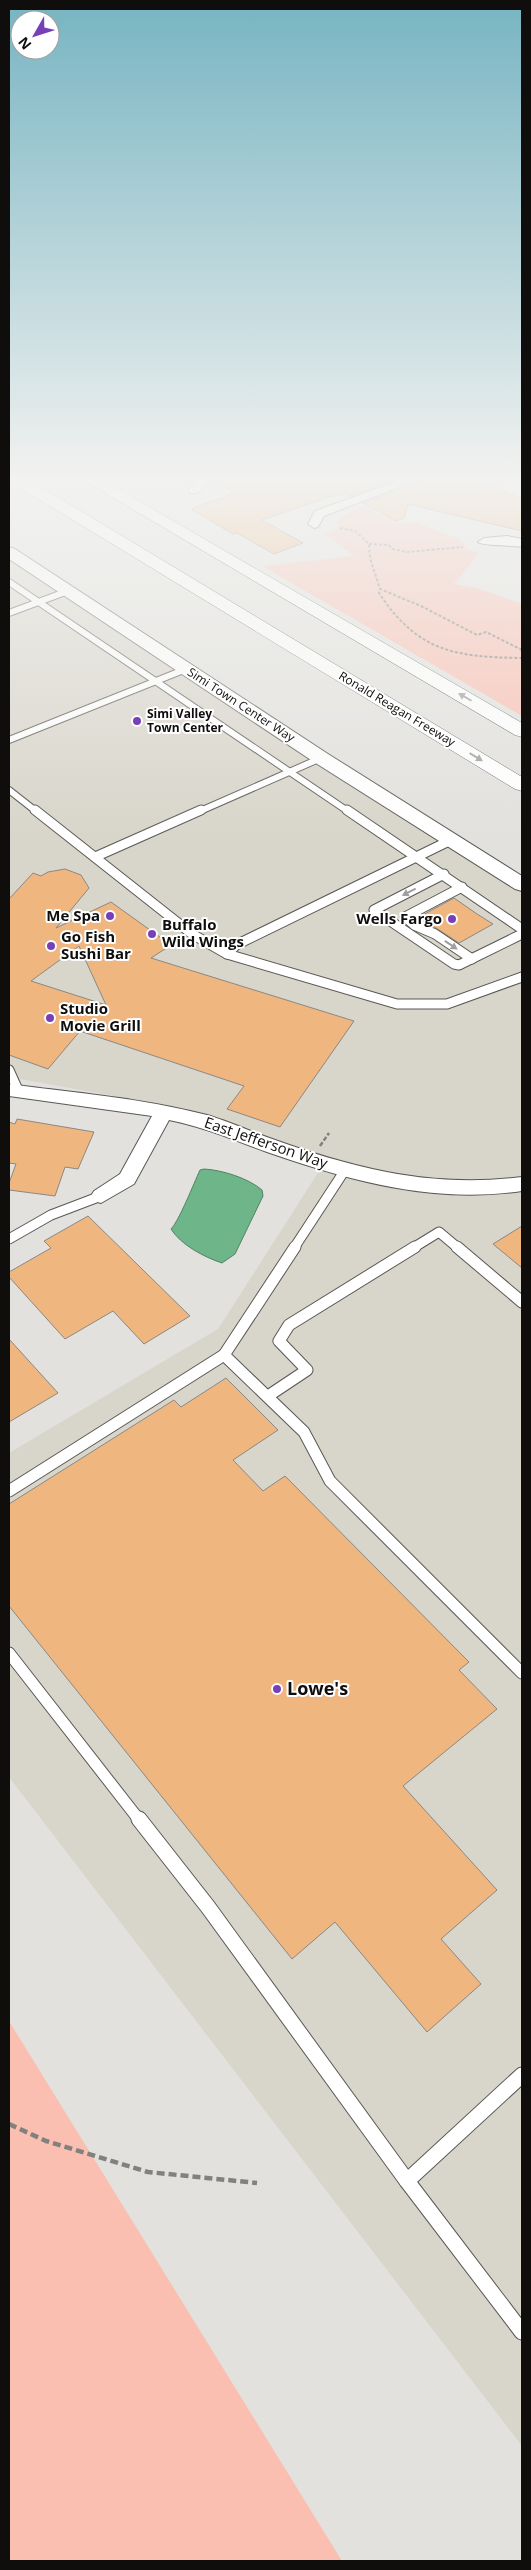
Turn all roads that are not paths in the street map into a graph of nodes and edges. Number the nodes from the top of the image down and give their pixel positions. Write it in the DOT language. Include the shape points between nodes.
graph roads {
  1 [pos="33,598"];
  2 [pos="50,598"];
  3 [pos="78,598"];
  4 [pos="213,598"];
  5 [pos="294,598"];
  6 [pos="39,602"];
  7 [pos="9,613"];
  8 [pos="186,670"];
  9 [pos="156,681"];
  10 [pos="522,731"];
  11 [pos="9,740"];
  12 [pos="321,758"];
  13 [pos="289,771"];
  14 [pos="522,785"];
  15 [pos="9,790"];
  16 [pos="449,841"];
  17 [pos="95,857"];
  18 [pos="416,857"];
  19 [pos="444,874"];
  20 [pos="522,885"];
  21 [pos="462,887"];
  22 [pos="522,897"];
  23 [pos="522,929"];
  24 [pos="522,934"];
  25 [pos="227,954"];
  26 [pos="472,959"];
  27 [pos="522,977"];
  28 [pos="9,1070"];
  29 [pos="14,1091"];
  30 [pos="164,1112"];
  31 [pos="345,1170"];
  32 [pos="522,1184"];
  33 [pos="101,1196"];
  34 [pos="9,1238"];
  35 [pos="522,1302"];
  36 [pos="224,1355"];
  37 [pos="268,1396"];
  38 [pos="9,1491"];
  39 [pos="9,1653"];
  40 [pos="522,1673"];
  41 [pos="522,2075"];
  42 [pos="407,2181"];
  43 [pos="522,2332"];
  1 -- 6 [label="lane"];
  2 -- 6 [label="lane"];
  3 -- 8 [label="street, Simi Town Center Way"];
  4 -- 14 [label="highway, Ronald Reagan Freeway, one-way"];
  10 -- 5 [label="highway, one-way"];
  6 -- 7 [label="lane"];
  6 -- 9 [label="lane"];
  8 -- 9 [label="lane"];
  8 -- 12 [label="street, Simi Town Center Way"];
  9 -- 11 [label="lane"];
  9 -- 13 [label="lane"];
  12 -- 13 [label="lane"];
  12 -- 16 [label="street, Simi Town Center Way"];
  13 -- 17 [label="lane"];
  13 -- 18 [label="lane"];
  15 -- 17 [label="lane"];
  16 -- 18 [label="lane"];
  16 -- 20 [label="street, Simi Town Center Way"];
  16 -- 22 [label="street, Simi Town Center Way"];
  17 -- 25 [label="lane" via="192,934"];
  18 -- 19 [label="lane"];
  18 -- 25 [label="lane" via="236,944"];
  19 -- 21 [label="lane"];
  19 -- 26 [label="lane, one-way" via="374,910 447,962 459,965"];
  21 -- 23 [label="lane"];
  21 -- 26 [label="lane, one-way" via="406,917"];
  24 -- 26 [label="lane"];
  25 -- 27 [label="lane" via="396,1004 447,1004"];
  28 -- 29 [label="lane"];
  29 -- 30 [label="street, East Jefferson Way"];
  30 -- 31 [label="street, East Jefferson Way" via="209,1122"];
  30 -- 33 [label="street" via="127,1179"];
  31 -- 32 [label="street, East Jefferson Way" via="385,1181 457,1190"];
  31 -- 36 [label="lane"];
  33 -- 34 [label="lane" via="51,1215"];
  35 -- 37 [label="lane" via="439,1232 288,1325 279,1341 307,1370"];
  36 -- 37 [label="lane"];
  36 -- 38 [label="lane"];
  37 -- 40 [label="lane" via="304,1432 330,1481"];
  39 -- 42 [label="lane" via="208,1907"];
  41 -- 42 [label="lane"];
  42 -- 43 [label="lane"];
}
